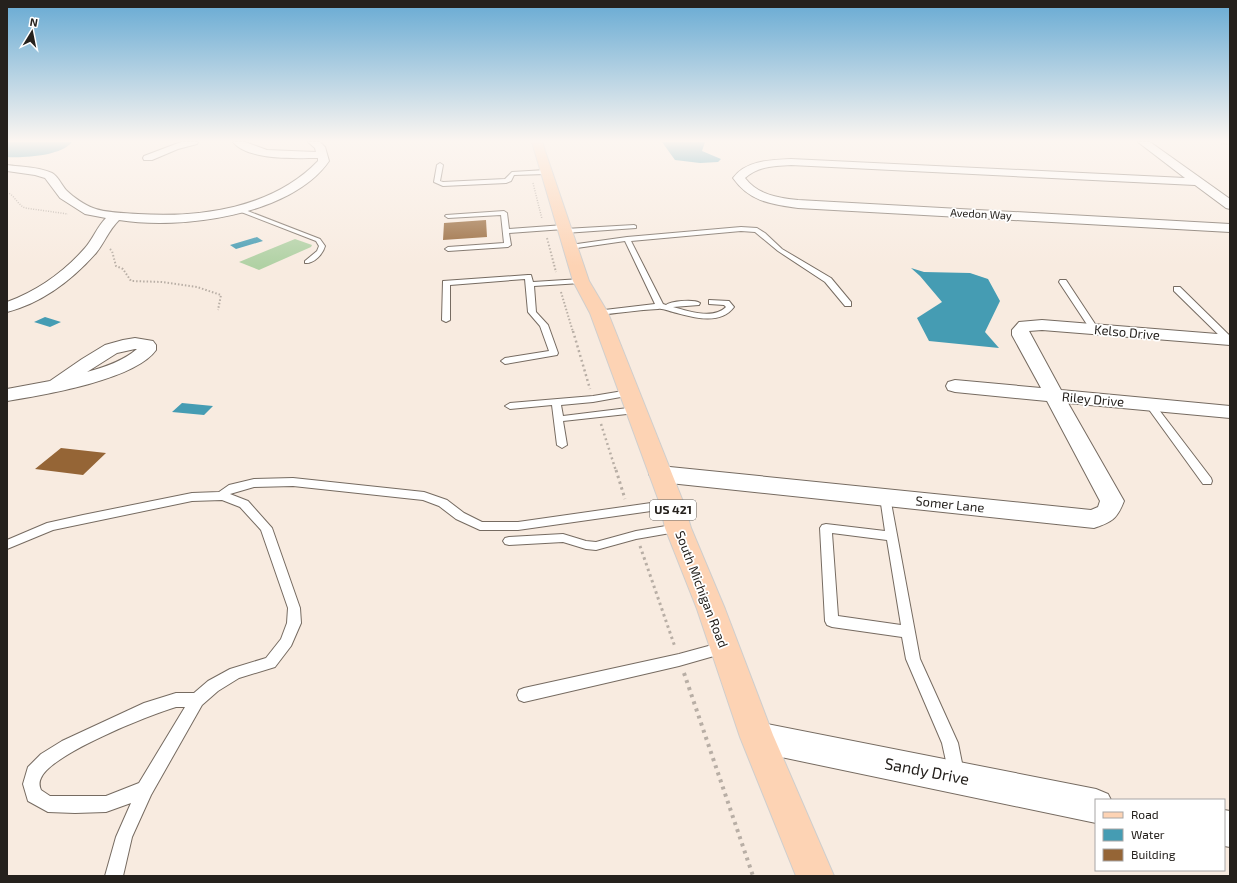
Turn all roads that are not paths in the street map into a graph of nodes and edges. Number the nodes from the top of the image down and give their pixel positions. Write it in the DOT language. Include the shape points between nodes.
graph roads {
  1 [pos="55,183"];
  2 [pos="300,183"];
  3 [pos="441,183"];
  4 [pos="460,183"];
  5 [pos="550,183"];
  6 [pos="742,183"];
  7 [pos="1199,183"];
  8 [pos="1230,206"];
  9 [pos="238,209"];
  10 [pos="448,216"];
  11 [pos="110,221"];
  12 [pos="634,227"];
  13 [pos="1230,228"];
  14 [pos="506,231"];
  15 [pos="567,235"];
  16 [pos="627,239"];
  17 [pos="448,249"];
  18 [pos="307,262"];
  19 [pos="581,281"];
  20 [pos="1063,282"];
  21 [pos="530,284"];
  22 [pos="1176,289"];
  23 [pos="712,302"];
  24 [pos="696,303"];
  25 [pos="848,304"];
  26 [pos="660,306"];
  27 [pos="7,307"];
  28 [pos="599,313"];
  29 [pos="446,320"];
  30 [pos="1025,326"];
  31 [pos="1095,330"];
  32 [pos="1229,340"];
  33 [pos="505,361"];
  34 [pos="57,385"];
  35 [pos="955,386"];
  36 [pos="7,395"];
  37 [pos="1054,396"];
  38 [pos="633,402"];
  39 [pos="556,403"];
  40 [pos="1150,404"];
  41 [pos="510,406"];
  42 [pos="1230,412"];
  43 [pos="558,419"];
  44 [pos="562,445"];
  45 [pos="660,474"];
  46 [pos="1207,481"];
  47 [pos="222,496"];
  48 [pos="885,497"];
  49 [pos="672,504"];
  50 [pos="678,528"];
  51 [pos="892,536"];
  52 [pos="509,541"];
  53 [pos="7,545"];
  54 [pos="909,632"];
  55 [pos="725,647"];
  56 [pos="524,695"];
  57 [pos="197,700"];
  58 [pos="757,737"];
  59 [pos="957,777"];
  60 [pos="145,789"];
  61 [pos="1095,806"];
  62 [pos="812,871"];
  63 [pos="114,876"];
  1 -- 11 [label="street" via="64,195"];
  2 -- 9 [label="street" via="269,200"];
  3 -- 4 [label="lane"];
  5 -- 15 [label="main road, South Michigan Road / US 421"];
  6 -- 13 [label="street, Avedon Way" via="750,192 760,196 798,204"];
  7 -- 8 [label="street"];
  9 -- 11 [label="street" via="195,218"];
  9 -- 18 [label="lane" via="318,240 322,246 320,252"];
  10 -- 14 [label="lane" via="504,213"];
  11 -- 27 [label="street" via="91,250 58,281 32,298"];
  12 -- 15 [label="lane"];
  14 -- 15 [label="lane"];
  14 -- 17 [label="lane" via="508,245"];
  15 -- 16 [label="lane"];
  15 -- 19 [label="main road, South Michigan Road / US 421"];
  16 -- 25 [label="lane" via="741,229 756,230 764,234 780,250 828,280"];
  16 -- 26 [label="lane"];
  19 -- 21 [label="lane"];
  19 -- 28 [label="main road, South Michigan Road / US 421"];
  20 -- 31 [label="lane"];
  21 -- 29 [label="lane" via="528,277 446,283"];
  21 -- 33 [label="lane" via="532,312 544,325 554,353"];
  22 -- 32 [label="lane"];
  23 -- 26 [label="lane" via="726,303 730,307 728,312 712,317"];
  24 -- 26 [label="lane"];
  26 -- 28 [label="lane"];
  28 -- 38 [label="main road, South Michigan Road / US 421"];
  30 -- 31 [label="street, Kelso Drive"];
  30 -- 37 [label="street, Somer Lane" via="1020,330 1021,335"];
  31 -- 32 [label="street, Kelso Drive"];
  34 -- 36 [label="street"];
  35 -- 37 [label="street, Riley Drive"];
  37 -- 40 [label="street, Riley Drive"];
  37 -- 48 [label="street, Somer Lane" via="1112,501 1108,512 1094,519"];
  38 -- 39 [label="lane"];
  38 -- 43 [label="lane"];
  38 -- 45 [label="main road, South Michigan Road / US 421"];
  39 -- 41 [label="lane"];
  39 -- 43 [label="lane"];
  40 -- 42 [label="street, Riley Drive"];
  40 -- 46 [label="lane"];
  43 -- 44 [label="lane"];
  45 -- 48 [label="street, Somer Lane"];
  45 -- 49 [label="main road, South Michigan Road / US 421"];
  47 -- 49 [label="lane" via="233,488 254,483 293,482 424,496 443,503 460,516 480,526 518,526"];
  47 -- 53 [label="lane" via="192,497 83,518 51,526"];
  47 -- 57 [label="lane" via="244,504 266,528 294,608 294,624 286,642 270,663 235,673 213,686"];
  48 -- 51 [label="lane"];
  49 -- 50 [label="main road, South Michigan Road / US 421"];
  50 -- 52 [label="lane" via="636,535 596,546 563,538"];
  50 -- 55 [label="main road, South Michigan Road / US 421"];
  51 -- 54 [label="lane"];
  51 -- 54 [label="lane" via="826,528 832,621"];
  54 -- 59 [label="lane" via="913,659 950,743"];
  55 -- 56 [label="lane"];
  55 -- 58 [label="main road, South Michigan Road / US 421"];
  57 -- 60 [label="lane"];
  57 -- 60 [label="lane" via="176,700 149,708 67,746 46,759 34,773 31,784 34,795 48,804 106,804"];
  58 -- 59 [label="street, Sandy Drive"];
  58 -- 62 [label="main road, South Michigan Road / US 421"];
  59 -- 61 [label="street, Sandy Drive"];
  60 -- 63 [label="lane" via="124,838"];
}
